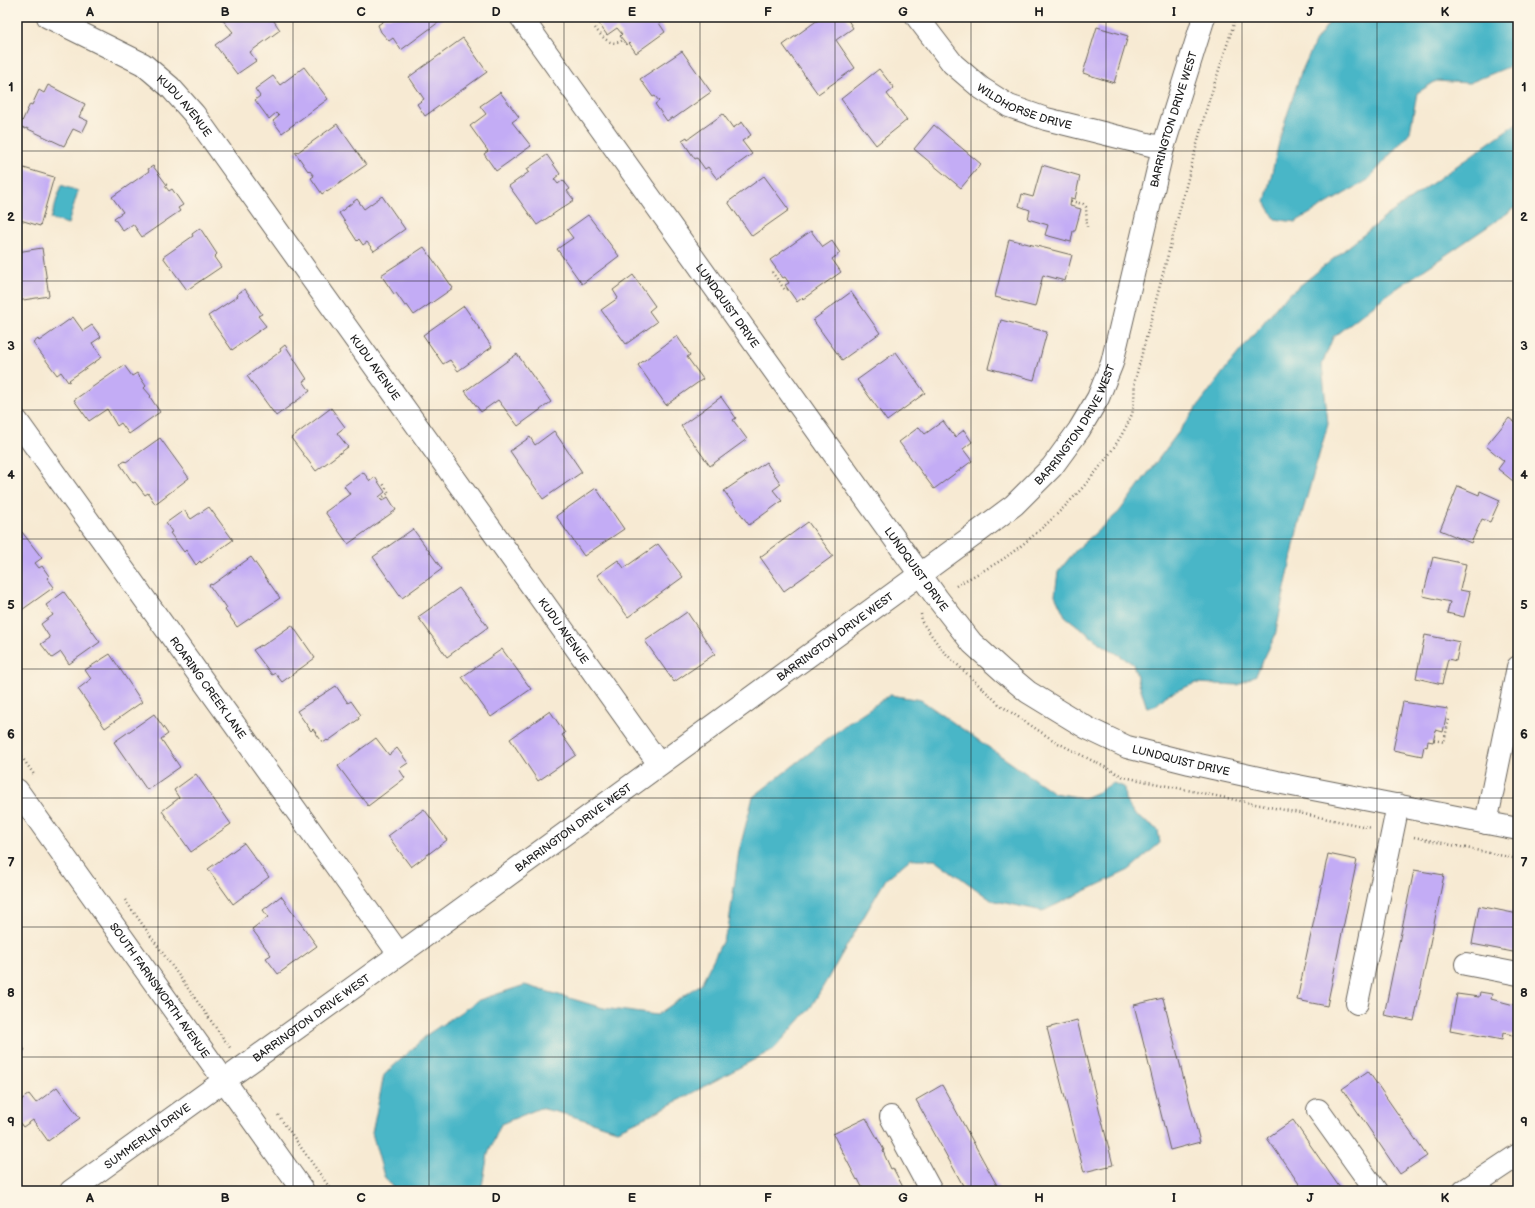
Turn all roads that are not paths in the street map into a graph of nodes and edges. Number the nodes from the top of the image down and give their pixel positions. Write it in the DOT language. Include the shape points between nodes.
graph roads {
  1 [pos="48,17"];
  2 [pos="521,17"];
  3 [pos="917,17"];
  4 [pos="1204,17"];
  5 [pos="1163,148"];
  6 [pos="17,421"];
  7 [pos="920,574"];
  8 [pos="1518,667"];
  9 [pos="659,764"];
  10 [pos="17,790"];
  11 [pos="1398,805"];
  12 [pos="1486,823"];
  13 [pos="1518,829"];
  14 [pos="399,954"];
  15 [pos="1466,964"];
  16 [pos="1518,974"];
  17 [pos="1357,1003"];
  18 [pos="224,1081"];
  19 [pos="1318,1110"];
  20 [pos="891,1117"];
  21 [pos="1518,1155"];
  22 [pos="71,1191"];
  23 [pos="304,1191"];
  24 [pos="931,1191"];
  25 [pos="1376,1191"];
  26 [pos="1464,1191"];
  1 -- 9 [label="street, KUDU AVENUE" via="143,64 170,87 194,114"];
  2 -- 7 [label="street, LUNDQUIST DRIVE"];
  3 -- 5 [label="street, WILDHORSE DRIVE" via="953,64 981,88 1009,106 1046,119"];
  4 -- 5 [label="street, BARRINGTON DRIVE WEST"];
  5 -- 7 [label="street, BARRINGTON DRIVE WEST" via="1112,363 1098,398 1052,467 1014,505"];
  6 -- 14 [label="street, ROARING CREEK LANE"];
  7 -- 9 [label="street, BARRINGTON DRIVE WEST"];
  7 -- 11 [label="street, LUNDQUIST DRIVE" via="972,643 1028,692 1087,728 1127,747 1190,763"];
  8 -- 12 [label="street"];
  9 -- 14 [label="street, BARRINGTON DRIVE WEST"];
  10 -- 18 [label="street, SOUTH FARNSWORTH AVENUE"];
  11 -- 12 [label="street, LUNDQUIST DRIVE"];
  11 -- 17 [label="street"];
  12 -- 13 [label="street, LUNDQUIST DRIVE"];
  14 -- 18 [label="street, BARRINGTON DRIVE WEST"];
  15 -- 16 [label="street"];
  18 -- 22 [label="street, SUMMERLIN DRIVE"];
  18 -- 23 [label="street, SOUTH FARNSWORTH AVENUE"];
  19 -- 25 [label="street"];
  20 -- 24 [label="street"];
  21 -- 26 [label="street"];
}
